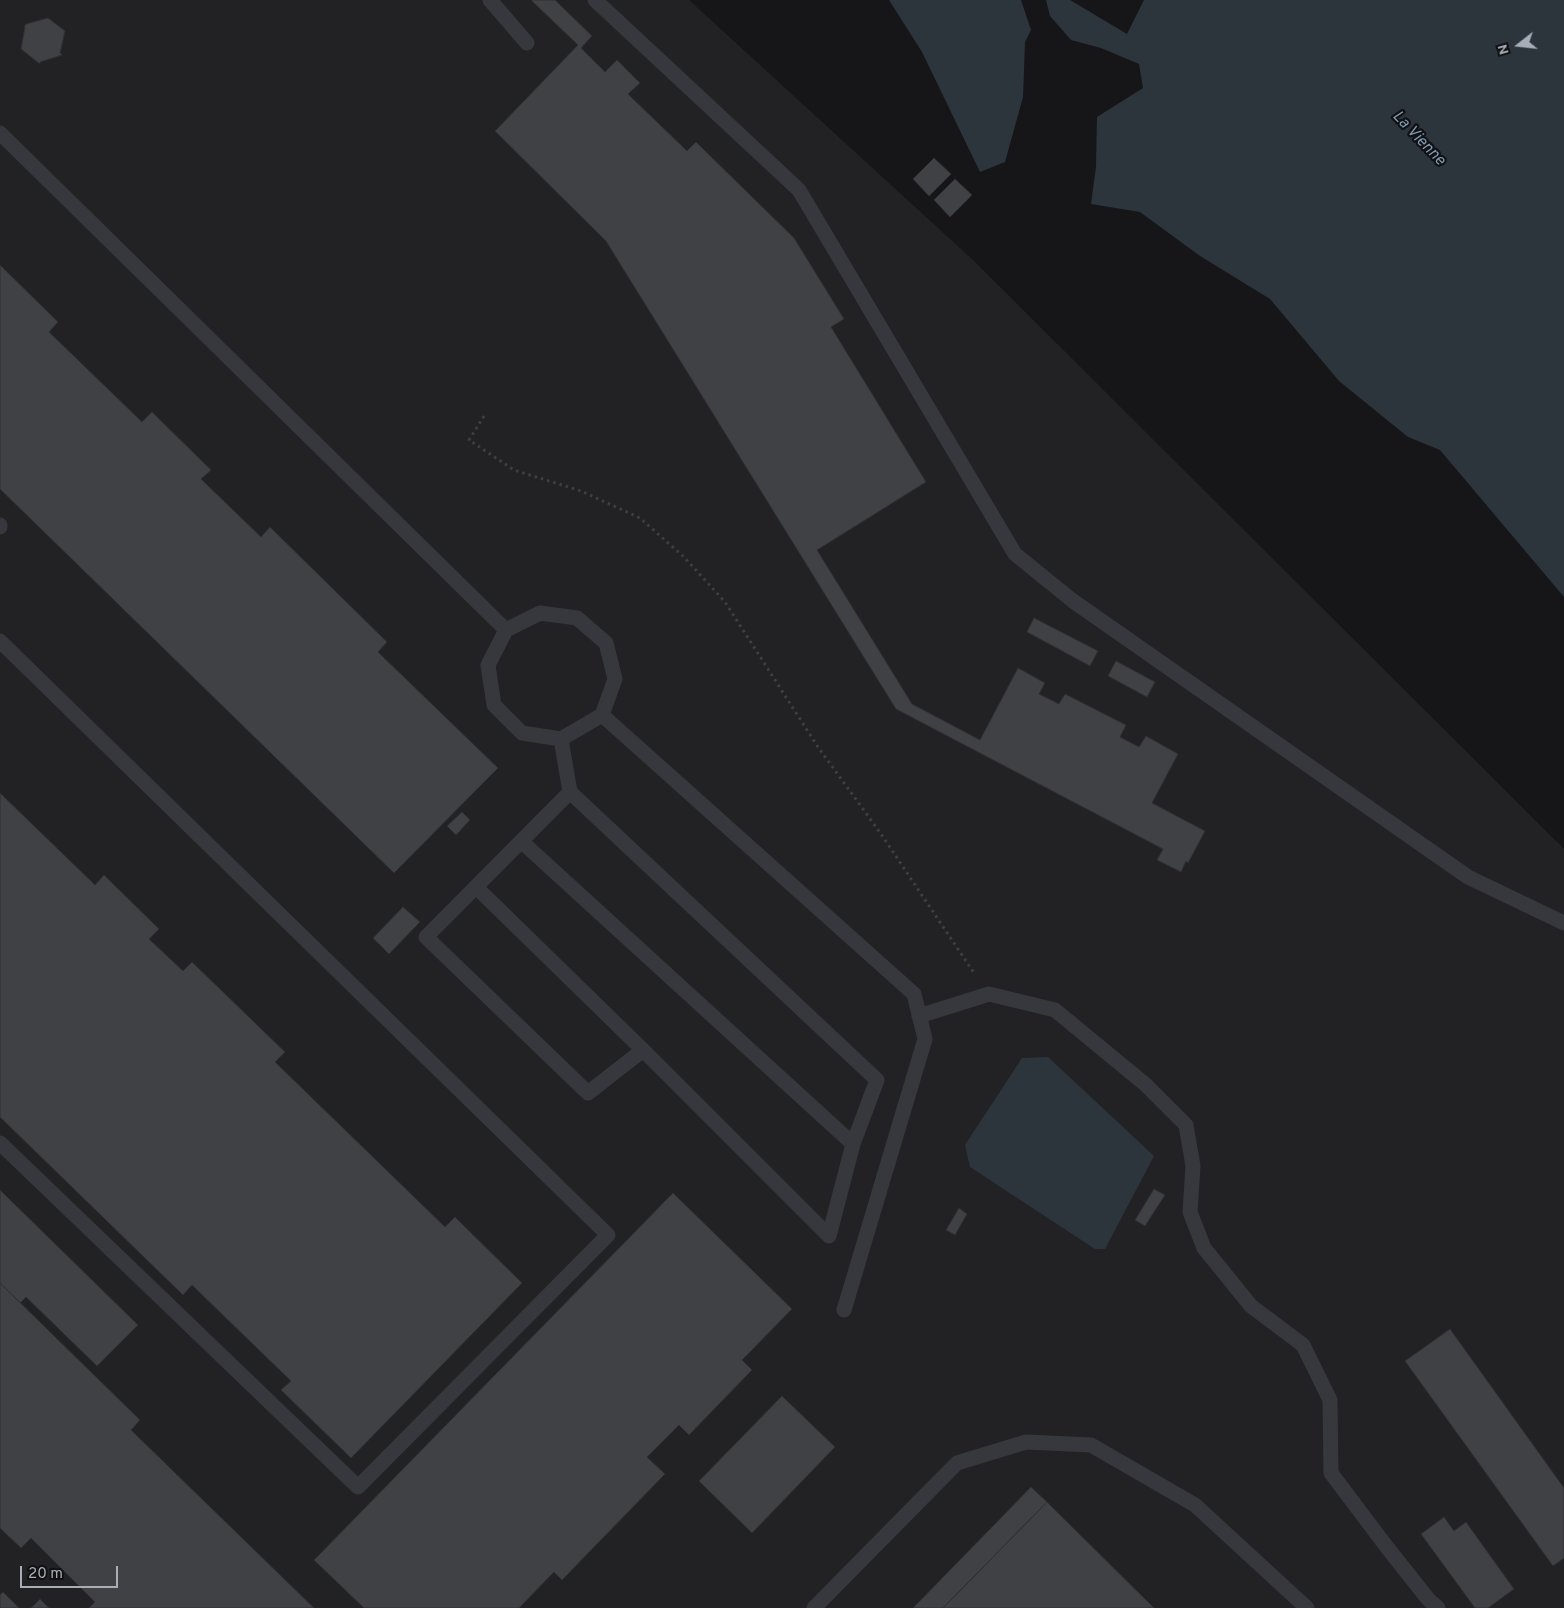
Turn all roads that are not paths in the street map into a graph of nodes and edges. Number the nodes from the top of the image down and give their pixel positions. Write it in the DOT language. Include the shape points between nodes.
graph roads {
  1 [pos="490,0"];
  2 [pos="595,0"];
  3 [pos="527,43"];
  4 [pos="0,133"];
  5 [pos="506,630"];
  6 [pos="0,641"];
  7 [pos="602,715"];
  8 [pos="561,739"];
  9 [pos="570,792"];
  10 [pos="521,841"];
  11 [pos="476,887"];
  12 [pos="1564,923"];
  13 [pos="919,1016"];
  14 [pos="643,1050"];
  15 [pos="0,1143"];
  16 [pos="853,1144"];
  17 [pos="844,1310"];
  18 [pos="814,1608"];
  19 [pos="1307,1608"];
  20 [pos="1438,1608"];
  1 -- 3 [label="lane"];
  2 -- 12 [label="lane" via="799,190 1015,554 1073,601 1468,877"];
  4 -- 5 [label="lane"];
  5 -- 7 [label="lane" via="540,613 577,618 606,643 615,679"];
  5 -- 8 [label="lane" via="488,665 494,705 522,733"];
  6 -- 15 [label="lane" via="608,1235 358,1487"];
  7 -- 8 [label="lane"];
  7 -- 13 [label="lane" via="914,994"];
  8 -- 9 [label="lane"];
  9 -- 10 [label="lane"];
  9 -- 16 [label="lane" via="877,1080"];
  10 -- 11 [label="lane"];
  10 -- 16 [label="lane"];
  11 -- 14 [label="lane"];
  11 -- 14 [label="lane" via="426,937 588,1093"];
  13 -- 17 [label="lane" via="925,1039"];
  13 -- 20 [label="lane" via="989,994 1055,1010 1146,1084 1186,1125 1194,1166 1190,1212 1204,1248 1251,1306 1303,1345 1330,1400 1332,1472 1392,1554"];
  14 -- 16 [label="lane" via="829,1236"];
  18 -- 19 [label="lane" via="957,1463 1026,1442 1091,1446 1195,1506"];
}
